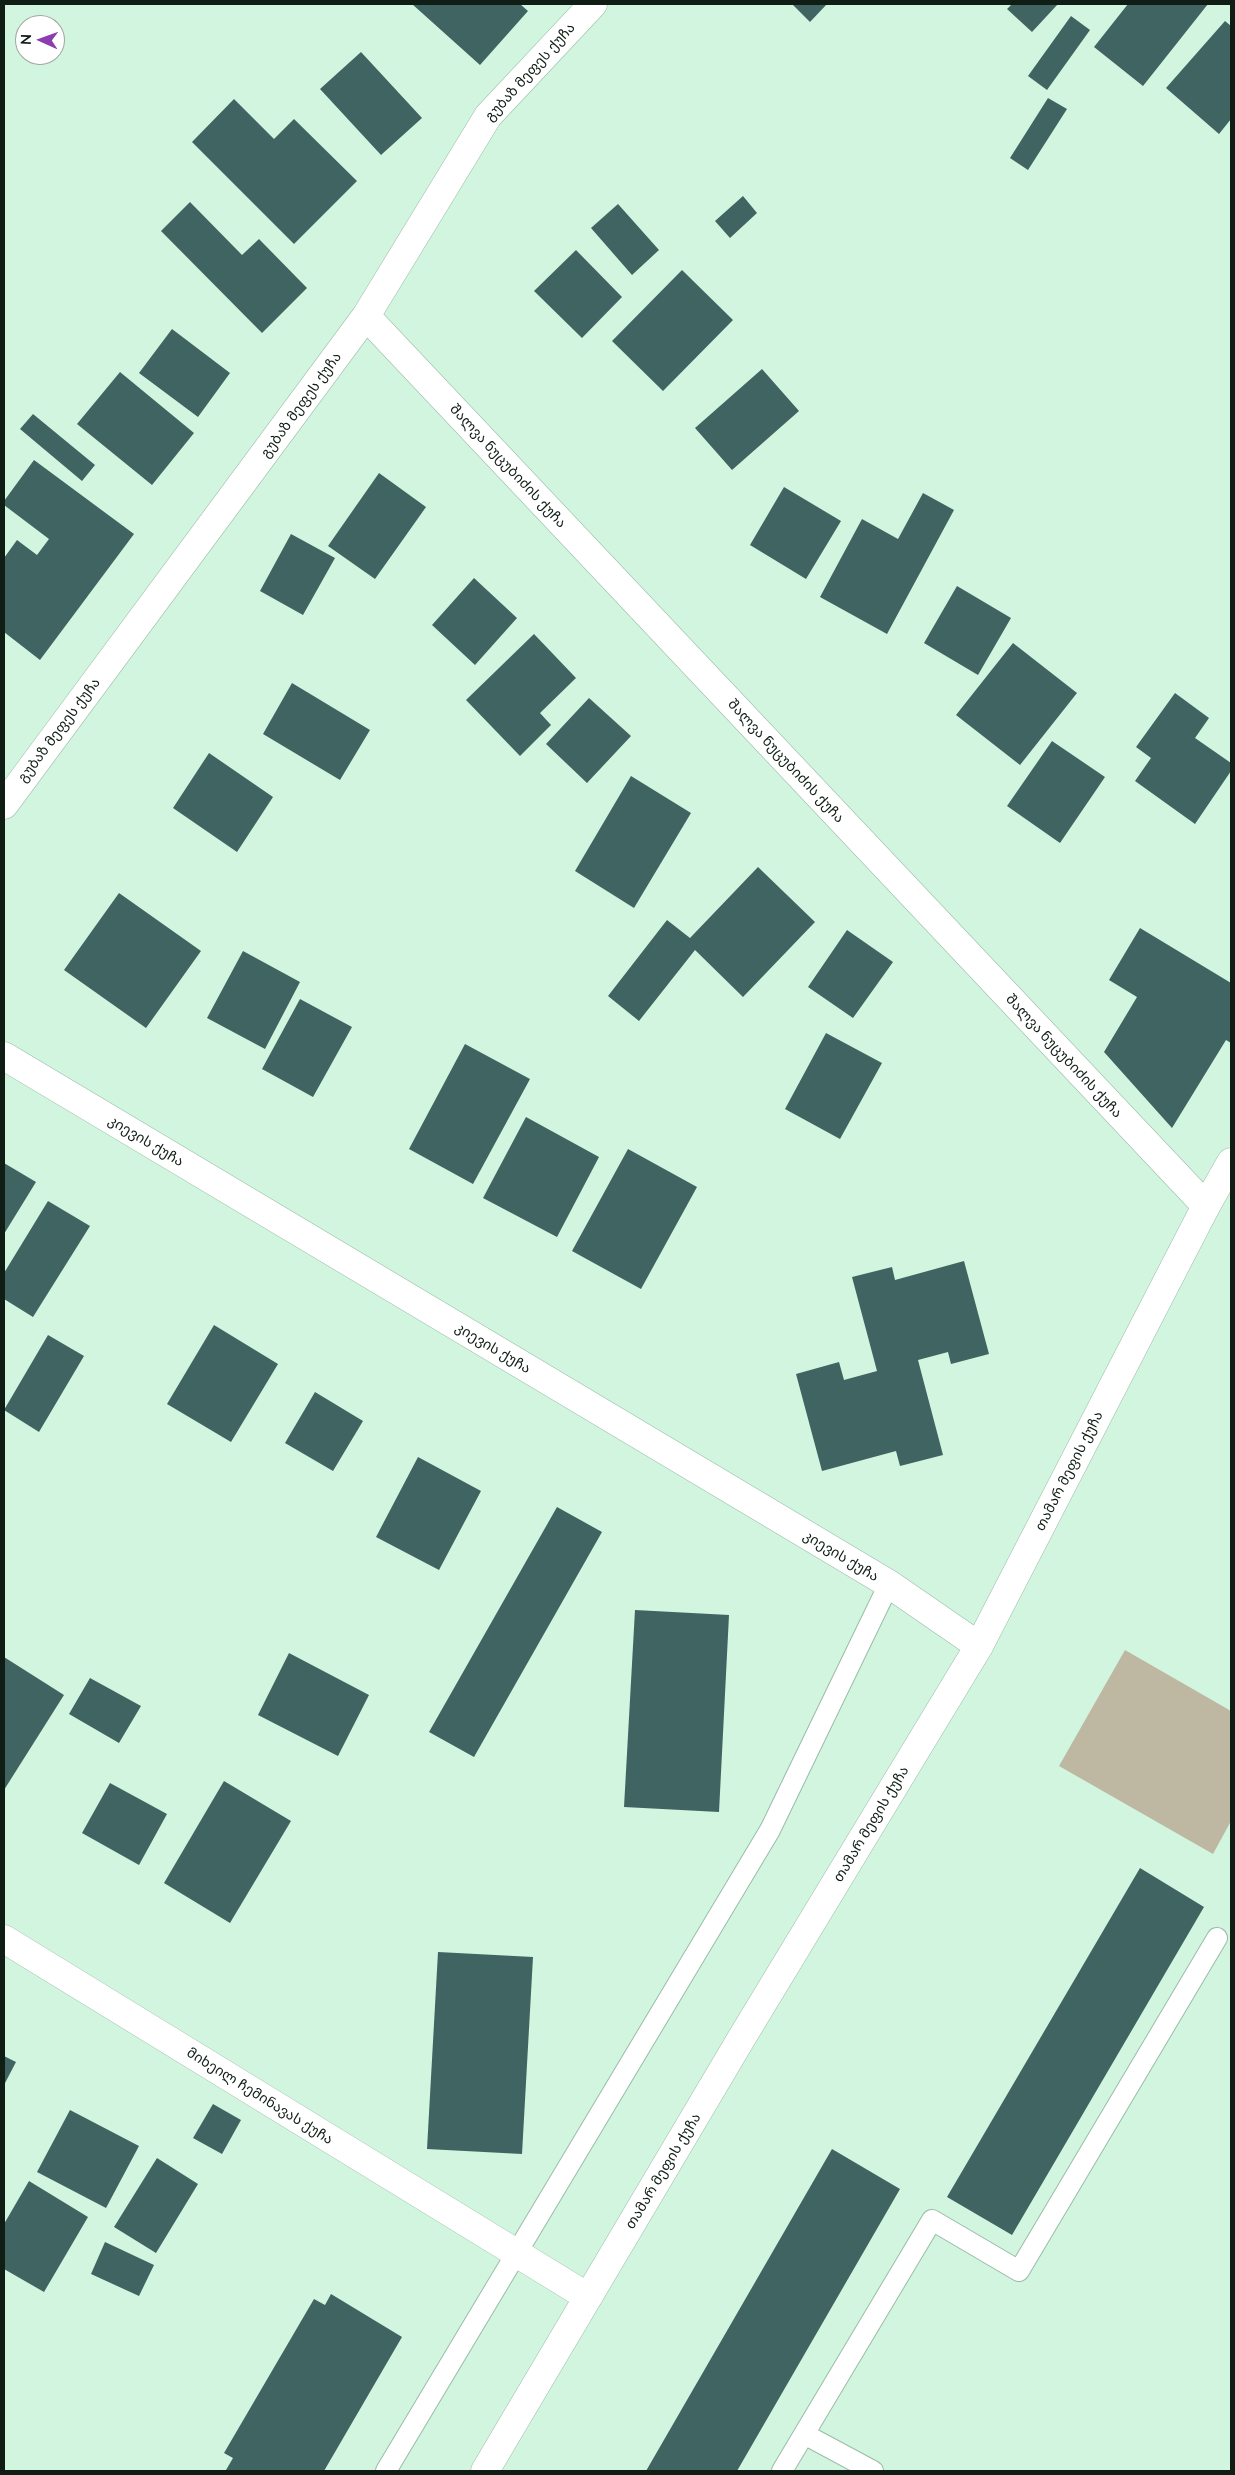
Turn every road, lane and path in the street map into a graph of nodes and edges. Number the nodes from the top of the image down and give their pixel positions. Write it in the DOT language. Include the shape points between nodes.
graph roads {
  1 [pos="593,4"];
  2 [pos="366,316"];
  3 [pos="4,805"];
  4 [pos="4,1056"];
  5 [pos="1231,1162"];
  6 [pos="1206,1206"];
  7 [pos="889,1584"];
  8 [pos="979,1646"];
  9 [pos="1217,1938"];
  10 [pos="4,1939"];
  11 [pos="516,2254"];
  12 [pos="588,2297"];
  13 [pos="804,2434"];
  14 [pos="386,2471"];
  15 [pos="485,2471"];
  16 [pos="782,2471"];
  17 [pos="873,2471"];
  1 -- 2 [label="street, გუბაზ მეფეს ქუჩა" via="488,116"];
  2 -- 3 [label="street, გუბაზ მეფეს ქუჩა"];
  2 -- 6 [label="street, შალვა ნუცუბიძის ქუჩა"];
  4 -- 7 [label="street, კიევის ქუჩა"];
  5 -- 6 [label="street, თამარ მეფის ქუჩა"];
  6 -- 8 [label="street, თამარ მეფის ქუჩა"];
  7 -- 8 [label="street, კიევის ქუჩა"];
  7 -- 11 [label="lane" via="770,1830"];
  8 -- 12 [label="street, თამარ მეფის ქუჩა"];
  9 -- 13 [label="lane" via="1019,2271 932,2220"];
  10 -- 11 [label="street, მიხეილ ჩემინავას ქუჩა"];
  11 -- 12 [label="street, მიხეილ ჩემინავას ქუჩა"];
  11 -- 14 [label="lane"];
  12 -- 15 [label="street, თამარ მეფის ქუჩა"];
  13 -- 16 [label="lane"];
  13 -- 17 [label="lane"];
}
